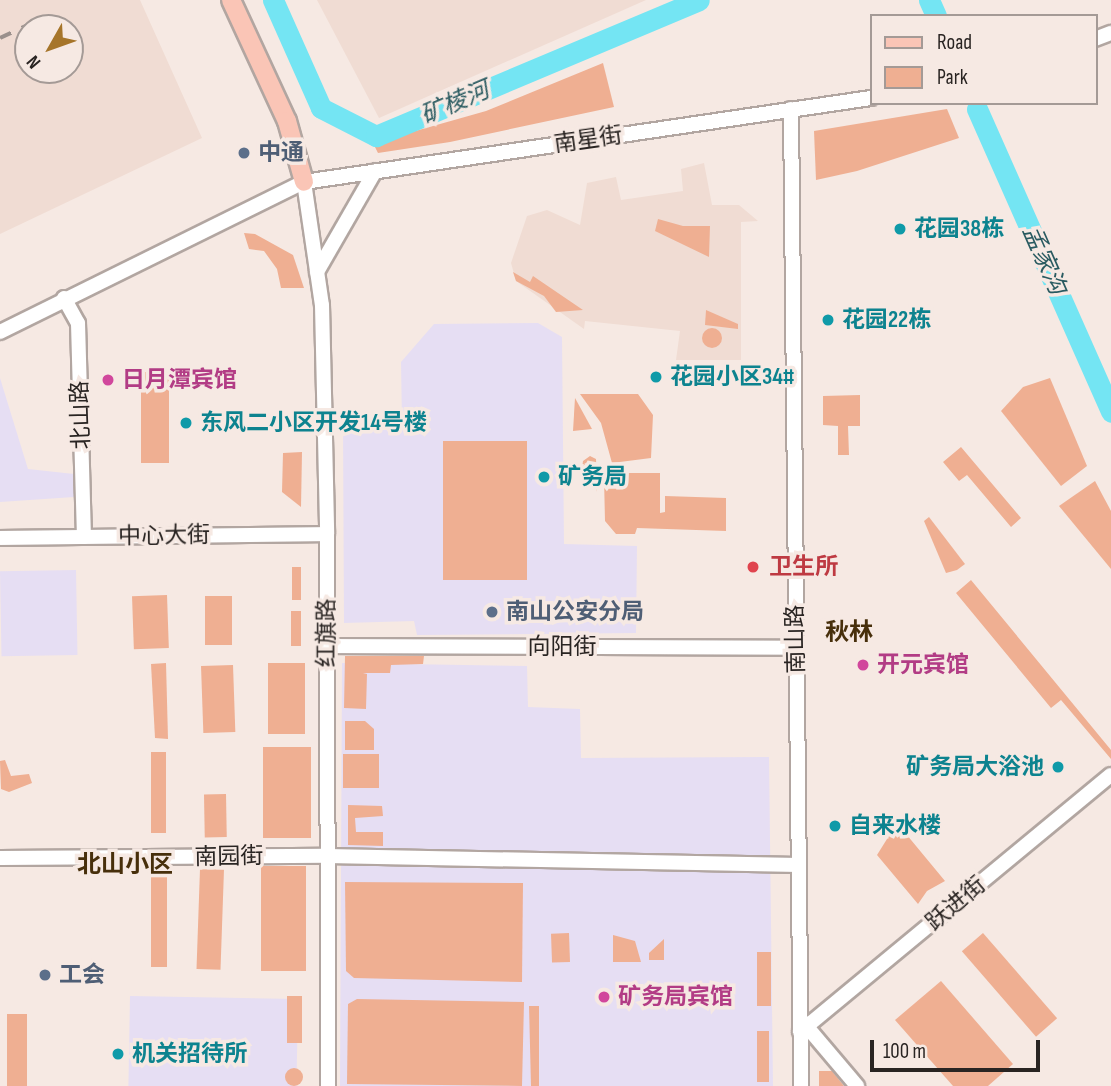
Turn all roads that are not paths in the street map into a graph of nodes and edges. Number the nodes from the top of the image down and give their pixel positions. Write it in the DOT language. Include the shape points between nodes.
graph roads {
  1 [pos="232,0"];
  2 [pos="870,97"];
  3 [pos="791,109"];
  4 [pos="376,171"];
  5 [pos="304,182"];
  6 [pos="317,272"];
  7 [pos="64,298"];
  8 [pos="0,332"];
  9 [pos="327,534"];
  10 [pos="84,537"];
  11 [pos="0,538"];
  12 [pos="327,646"];
  13 [pos="797,648"];
  14 [pos="1111,775"];
  15 [pos="327,856"];
  16 [pos="0,858"];
  17 [pos="799,865"];
  18 [pos="802,1026"];
  19 [pos="328,1086"];
  20 [pos="801,1086"];
  21 [pos="857,1086"];
  1 -- 5 [label="main road" via="280,103"];
  2 -- 3 [label="street, 南星街"];
  3 -- 4 [label="street, 南星街"];
  3 -- 13 [label="street, 南山路"];
  4 -- 5 [label="street, 南星街"];
  4 -- 6 [label="street"];
  5 -- 6 [label="street, 红旗路"];
  5 -- 7 [label="street, 南星街"];
  6 -- 9 [label="street, 红旗路"];
  7 -- 8 [label="street"];
  7 -- 10 [label="street, 北山路" via="78,323"];
  9 -- 10 [label="street, 中心大街"];
  9 -- 12 [label="street, 红旗路"];
  10 -- 11 [label="street, 中心大街"];
  12 -- 13 [label="street, 向阳街"];
  12 -- 15 [label="street, 红旗路"];
  13 -- 17 [label="street, 南山路"];
  14 -- 18 [label="street, 跃进街"];
  15 -- 16 [label="street, 南园街"];
  15 -- 17 [label="street, 南园街"];
  15 -- 19 [label="street, 红旗路"];
  17 -- 18 [label="street, 南山路"];
  18 -- 20 [label="street, 南山路"];
  18 -- 21 [label="street"];
}
